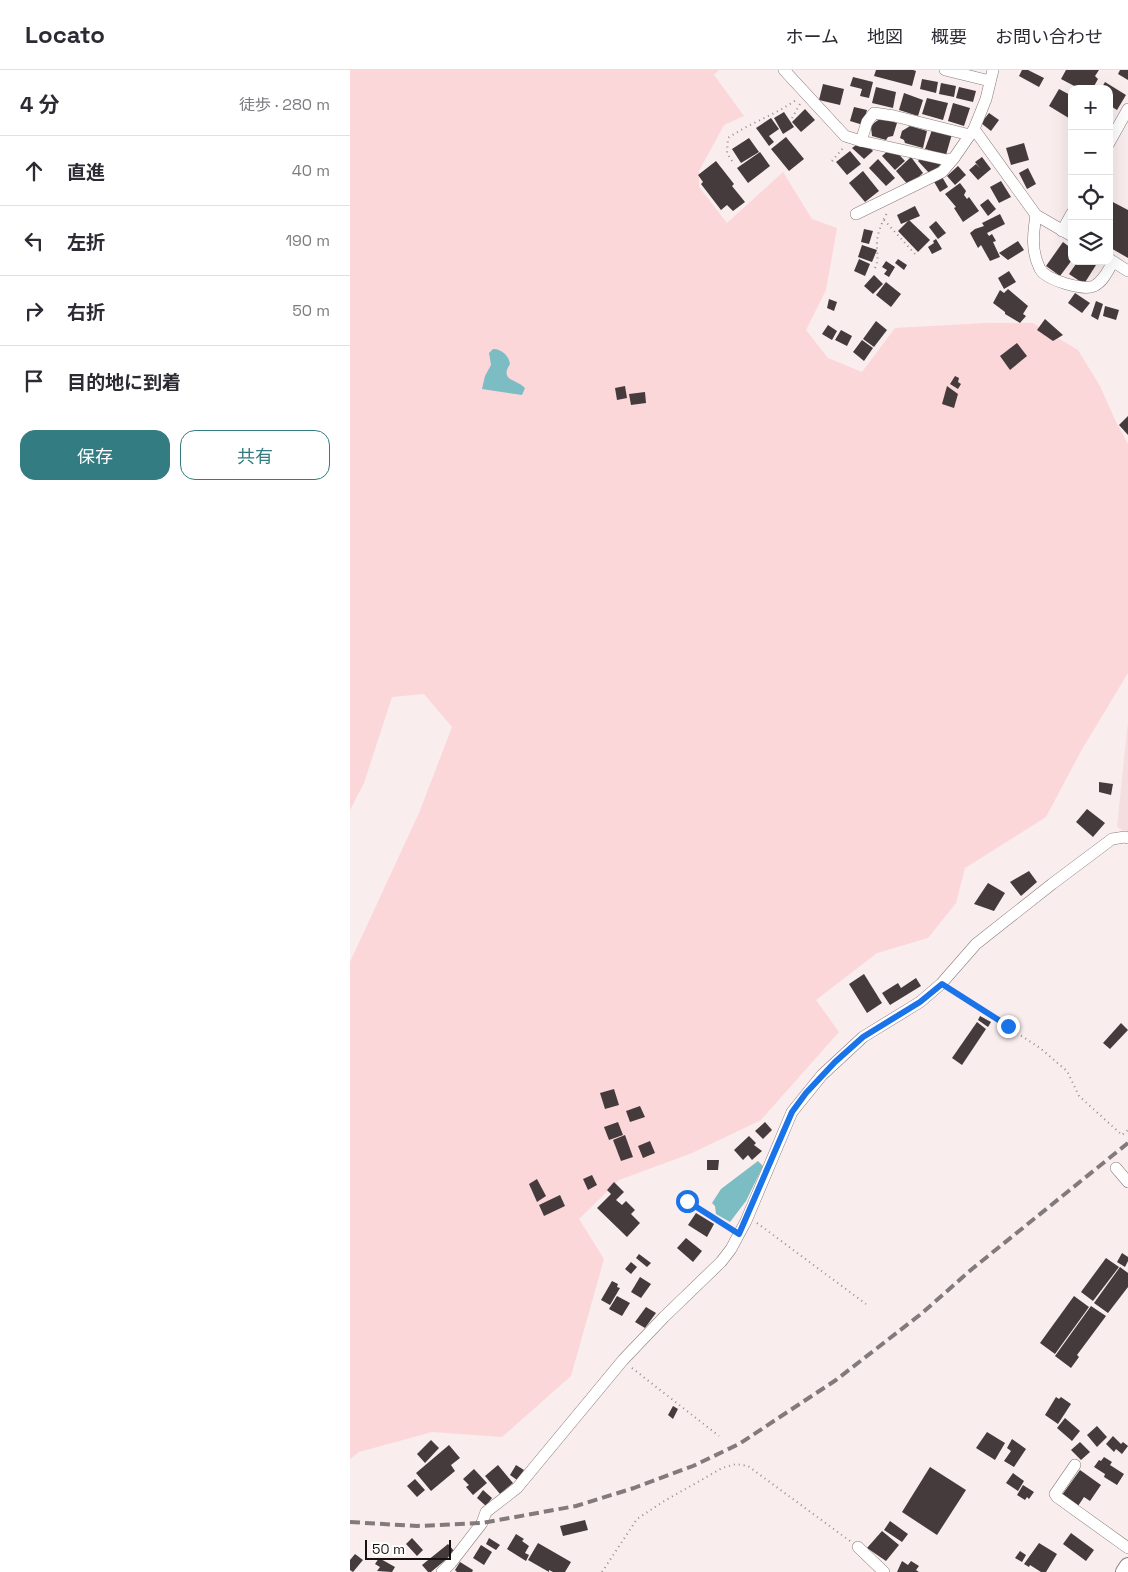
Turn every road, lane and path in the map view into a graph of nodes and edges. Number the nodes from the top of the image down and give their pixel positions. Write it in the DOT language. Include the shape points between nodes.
graph roads {
  1 [pos="784,70"];
  2 [pos="945,70"];
  3 [pos="992,76"];
  4 [pos="805,92"];
  5 [pos="1128,109"];
  6 [pos="792,118"];
  7 [pos="972,132"];
  8 [pos="1113,136"];
  9 [pos="857,139"];
  10 [pos="954,158"];
  11 [pos="732,161"];
  12 [pos="832,161"];
  13 [pos="899,192"];
  14 [pos="856,214"];
  15 [pos="1036,215"];
  16 [pos="884,220"];
  17 [pos="1070,220"];
  18 [pos="1067,234"];
  19 [pos="916,256"];
  20 [pos="1113,261"];
  21 [pos="1109,265"];
  22 [pos="875,268"];
  23 [pos="1128,271"];
  24 [pos="1128,838"];
  25 [pos="942,984"];
  26 [pos="1128,1130"];
  27 [pos="1116,1168"];
  28 [pos="1128,1182"];
  29 [pos="687,1201"];
  30 [pos="748,1216"];
  31 [pos="739,1234"];
  32 [pos="866,1304"];
  33 [pos="622,1360"];
  34 [pos="719,1436"];
  35 [pos="1075,1465"];
  36 [pos="858,1546"];
  37 [pos="1128,1548"];
  38 [pos="1128,1566"];
  39 [pos="442,1572"];
  40 [pos="602,1572"];
  41 [pos="884,1572"];
  42 [pos="1124,1572"];
  1 -- 4 [label="street"];
  2 -- 3 [label="street"];
  3 -- 7 [label="street"];
  4 -- 6 [label="path"];
  4 -- 9 [label="street" via="845,136"];
  4 -- 11 [label="path" via="776,113 728,138 726,153"];
  5 -- 8 [label="street"];
  7 -- 9 [label="street" via="874,113"];
  7 -- 10 [label="street"];
  7 -- 15 [label="street"];
  9 -- 10 [label="street" via="947,160"];
  9 -- 12 [label="path"];
  10 -- 13 [label="street" via="942,172"];
  13 -- 14 [label="street"];
  13 -- 16 [label="path"];
  15 -- 18 [label="street"];
  15 -- 21 [label="street" via="1032,240 1041,271 1056,281 1092,287 1103,279"];
  16 -- 19 [label="path"];
  16 -- 22 [label="path" via="878,235"];
  17 -- 18 [label="street"];
  20 -- 23 [label="street"];
  24 -- 25 [label="street" via="1112,839 1052,884 976,944"];
  25 -- 26 [label="path" via="1040,1048 1067,1071 1080,1096 1122,1135"];
  25 -- 30 [label="street" via="920,1002 863,1037 806,1093 792,1112"];
  27 -- 28 [label="street"];
  29 -- 31 [label="path"];
  30 -- 31 [label="street"];
  30 -- 32 [label="path"];
  31 -- 33 [label="street" via="721,1262"];
  33 -- 34 [label="path"];
  33 -- 39 [label="street" via="517,1488 486,1512 482,1523"];
  35 -- 37 [label="street" via="1055,1494"];
  36 -- 40 [label="path" via="748,1466 736,1464 722,1468 637,1520"];
  36 -- 41 [label="street"];
  38 -- 42 [label="highway"];
}
